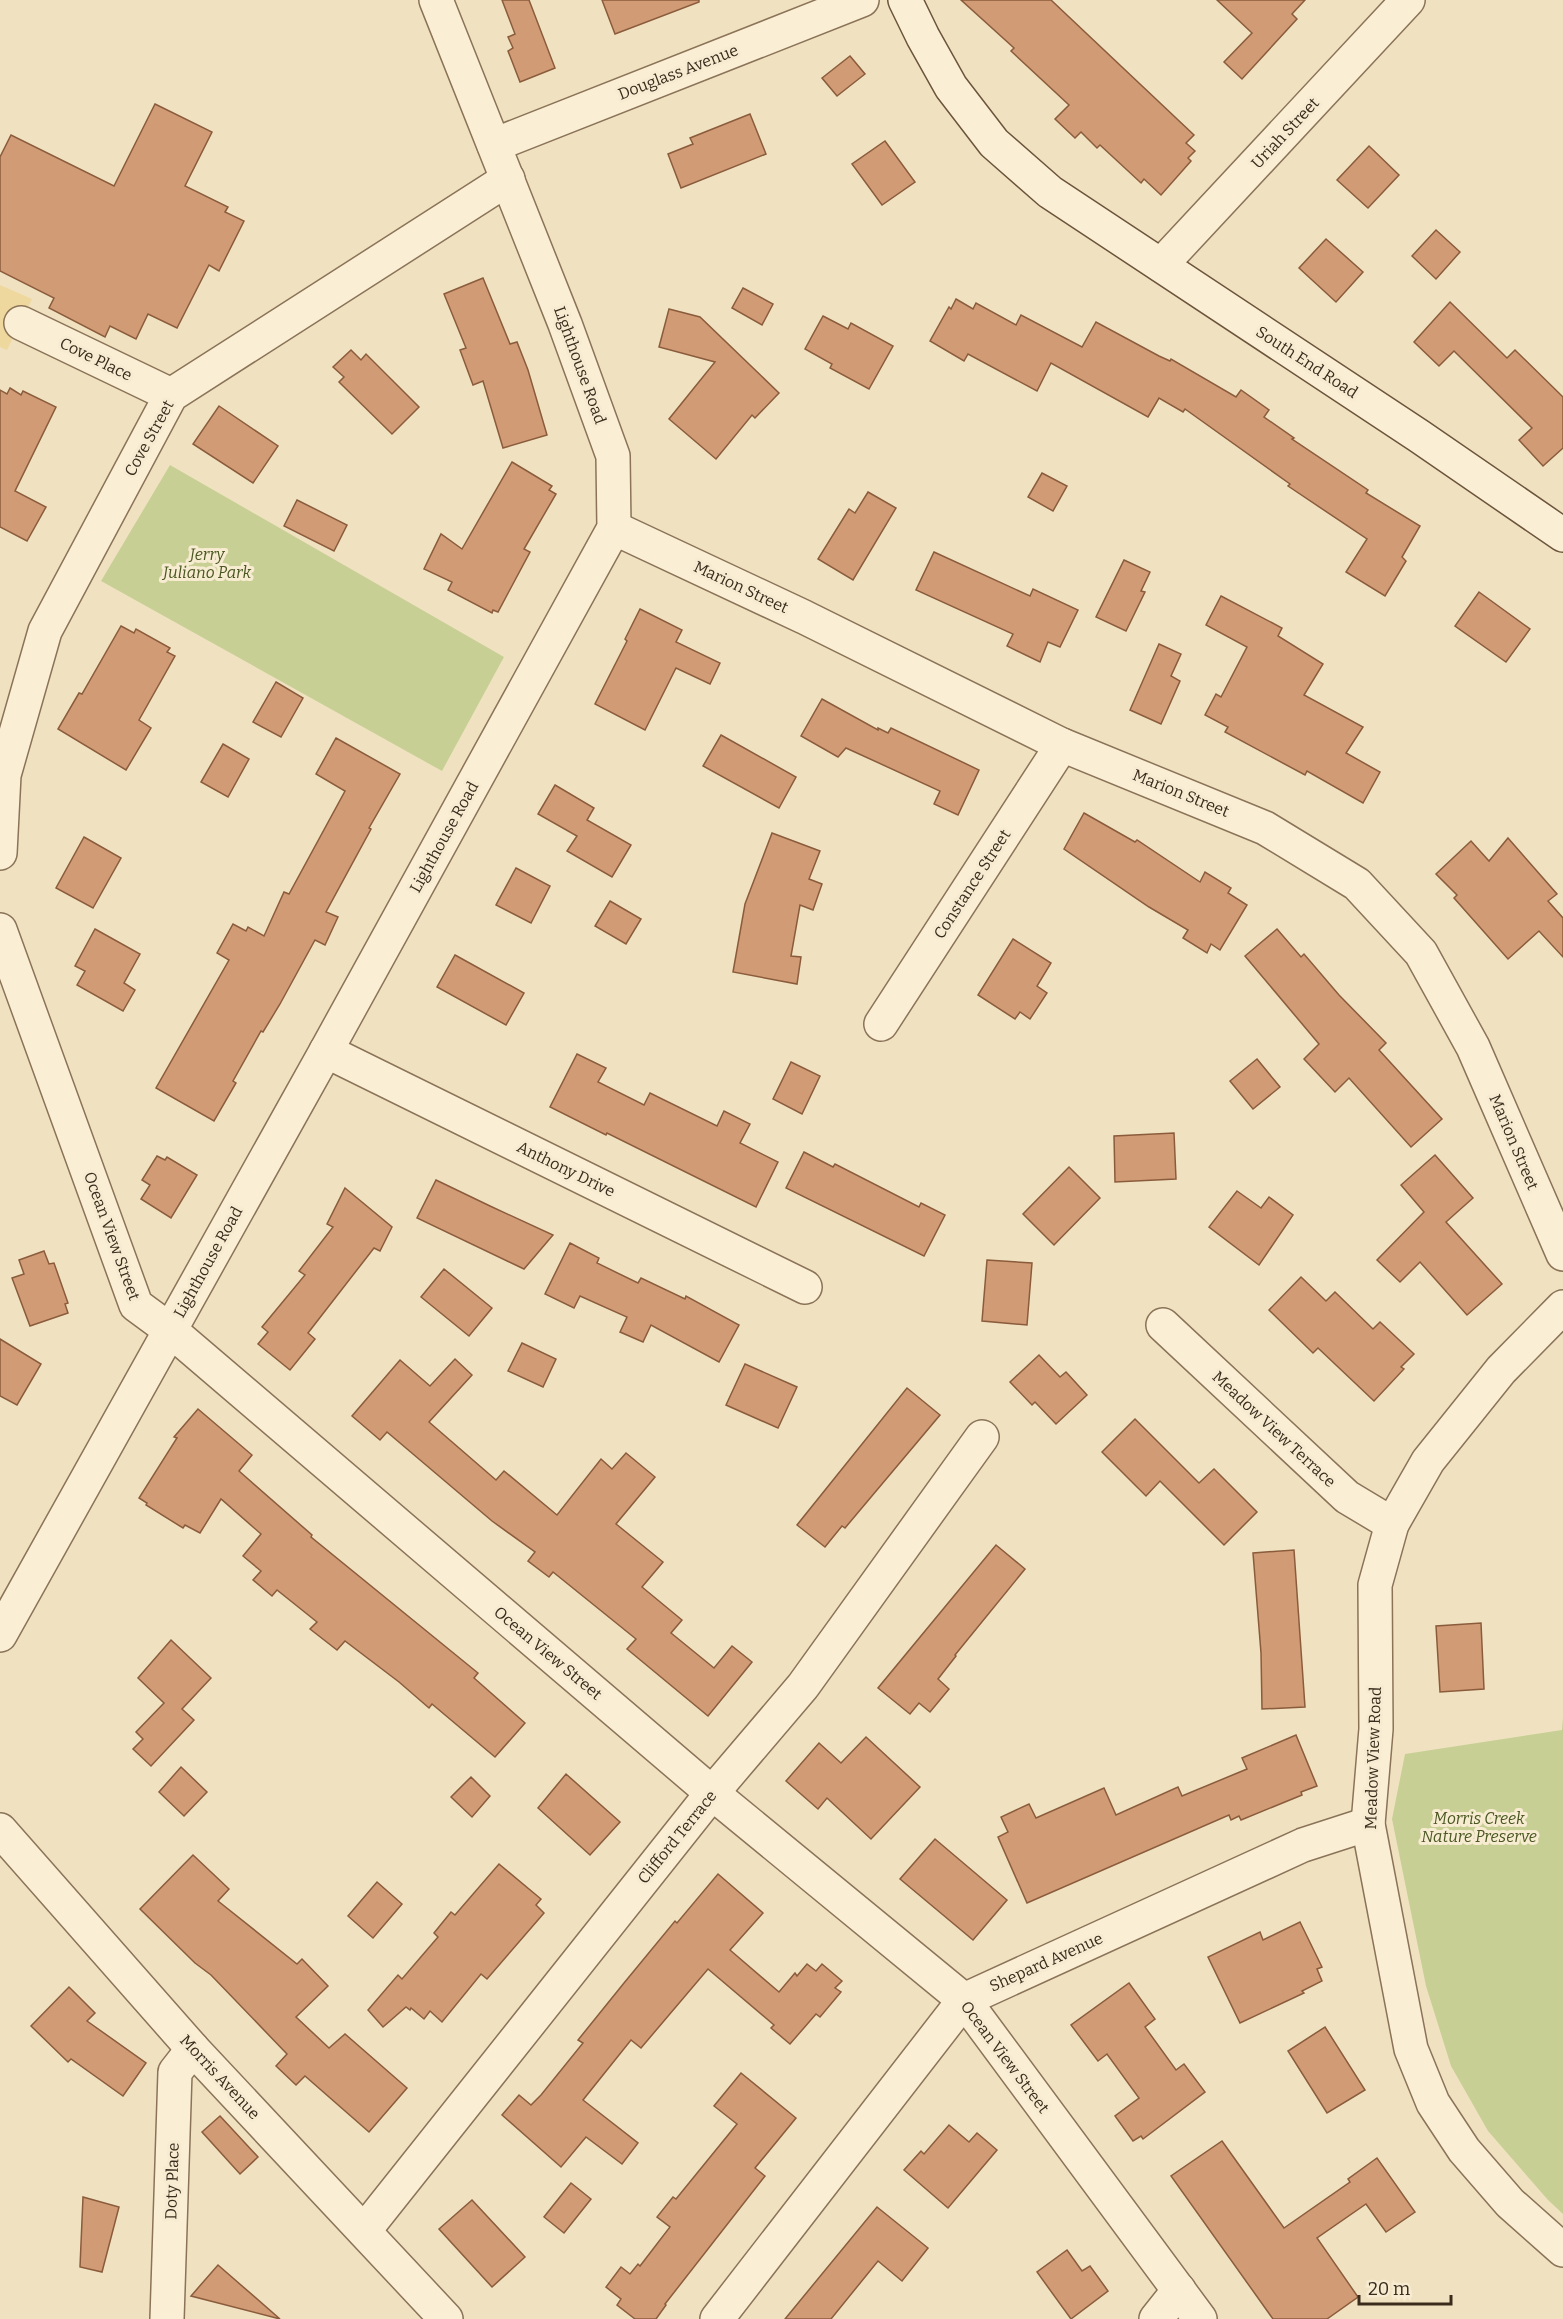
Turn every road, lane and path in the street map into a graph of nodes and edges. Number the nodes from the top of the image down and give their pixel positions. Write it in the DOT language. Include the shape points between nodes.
graph roads {
  1 [pos="436,0"];
  2 [pos="862,0"];
  3 [pos="905,0"];
  4 [pos="1408,0"];
  5 [pos="494,145"];
  6 [pos="508,179"];
  7 [pos="1161,265"];
  8 [pos="21,323"];
  9 [pos="171,395"];
  10 [pos="614,528"];
  11 [pos="1563,535"];
  12 [pos="1062,745"];
  13 [pos="0,853"];
  14 [pos="0,930"];
  15 [pos="881,1024"];
  16 [pos="327,1051"];
  17 [pos="1563,1254"];
  18 [pos="806,1287"];
  19 [pos="1563,1307"];
  20 [pos="1163,1324"];
  21 [pos="170,1330"];
  22 [pos="982,1437"];
  23 [pos="1392,1524"];
  24 [pos="0,1635"];
  25 [pos="712,1793"];
  26 [pos="1368,1824"];
  27 [pos="0,1830"];
  28 [pos="964,2000"];
  29 [pos="193,2049"];
  30 [pos="364,2231"];
  31 [pos="1563,2250"];
  32 [pos="1179,2290"];
  33 [pos="167,2319"];
  34 [pos="446,2319"];
  35 [pos="717,2319"];
  36 [pos="1156,2319"];
  37 [pos="1200,2319"];
  1 -- 5 [label="street, Lighthouse Road"];
  2 -- 5 [label="street, Douglass Avenue"];
  3 -- 7 [label="street, South End Road" via="951,87 994,143 1050,192"];
  4 -- 7 [label="street, Uriah Street"];
  5 -- 6 [label="street, Lighthouse Road"];
  6 -- 9 [label="street, Cove Street"];
  6 -- 10 [label="street, Lighthouse Road" via="613,456"];
  7 -- 11 [label="street, South End Road"];
  8 -- 9 [label="street, Cove Place"];
  9 -- 13 [label="street, Cove Street" via="45,631 4,775"];
  10 -- 12 [label="street, Marion Street"];
  10 -- 16 [label="street, Lighthouse Road"];
  12 -- 15 [label="street, Constance Street"];
  12 -- 17 [label="street, Marion Street" via="1265,828 1357,884 1421,953 1473,1047"];
  14 -- 21 [label="street, Ocean View Street" via="136,1305"];
  16 -- 18 [label="street, Anthony Drive"];
  16 -- 21 [label="street, Lighthouse Road"];
  19 -- 23 [label="street, Meadow View Road" via="1501,1370 1428,1461"];
  20 -- 23 [label="street, Meadow View Terrace" via="1347,1497"];
  21 -- 24 [label="street, Lighthouse Road"];
  21 -- 25 [label="street, Ocean View Street"];
  22 -- 25 [label="street, Clifford Terrace" via="803,1686"];
  23 -- 26 [label="street, Meadow View Road" via="1375,1585 1376,1729"];
  25 -- 28 [label="street, Ocean View Street"];
  25 -- 30 [label="street, Clifford Terrace"];
  26 -- 28 [label="street, Shepard Avenue" via="1303,1845"];
  26 -- 31 [label="street, Meadow View Road" via="1411,2049 1433,2103 1464,2150 1510,2203"];
  27 -- 29 [label="street, Morris Avenue"];
  28 -- 32 [label="street, Ocean View Street"];
  28 -- 35 [label="street, Shepard Avenue"];
  29 -- 30 [label="street, Morris Avenue"];
  29 -- 33 [label="street, Doty Place" via="175,2072"];
  30 -- 34 [label="street, Morris Avenue"];
  32 -- 36 [label="street"];
  32 -- 37 [label="street, Ocean View Street"];
}
